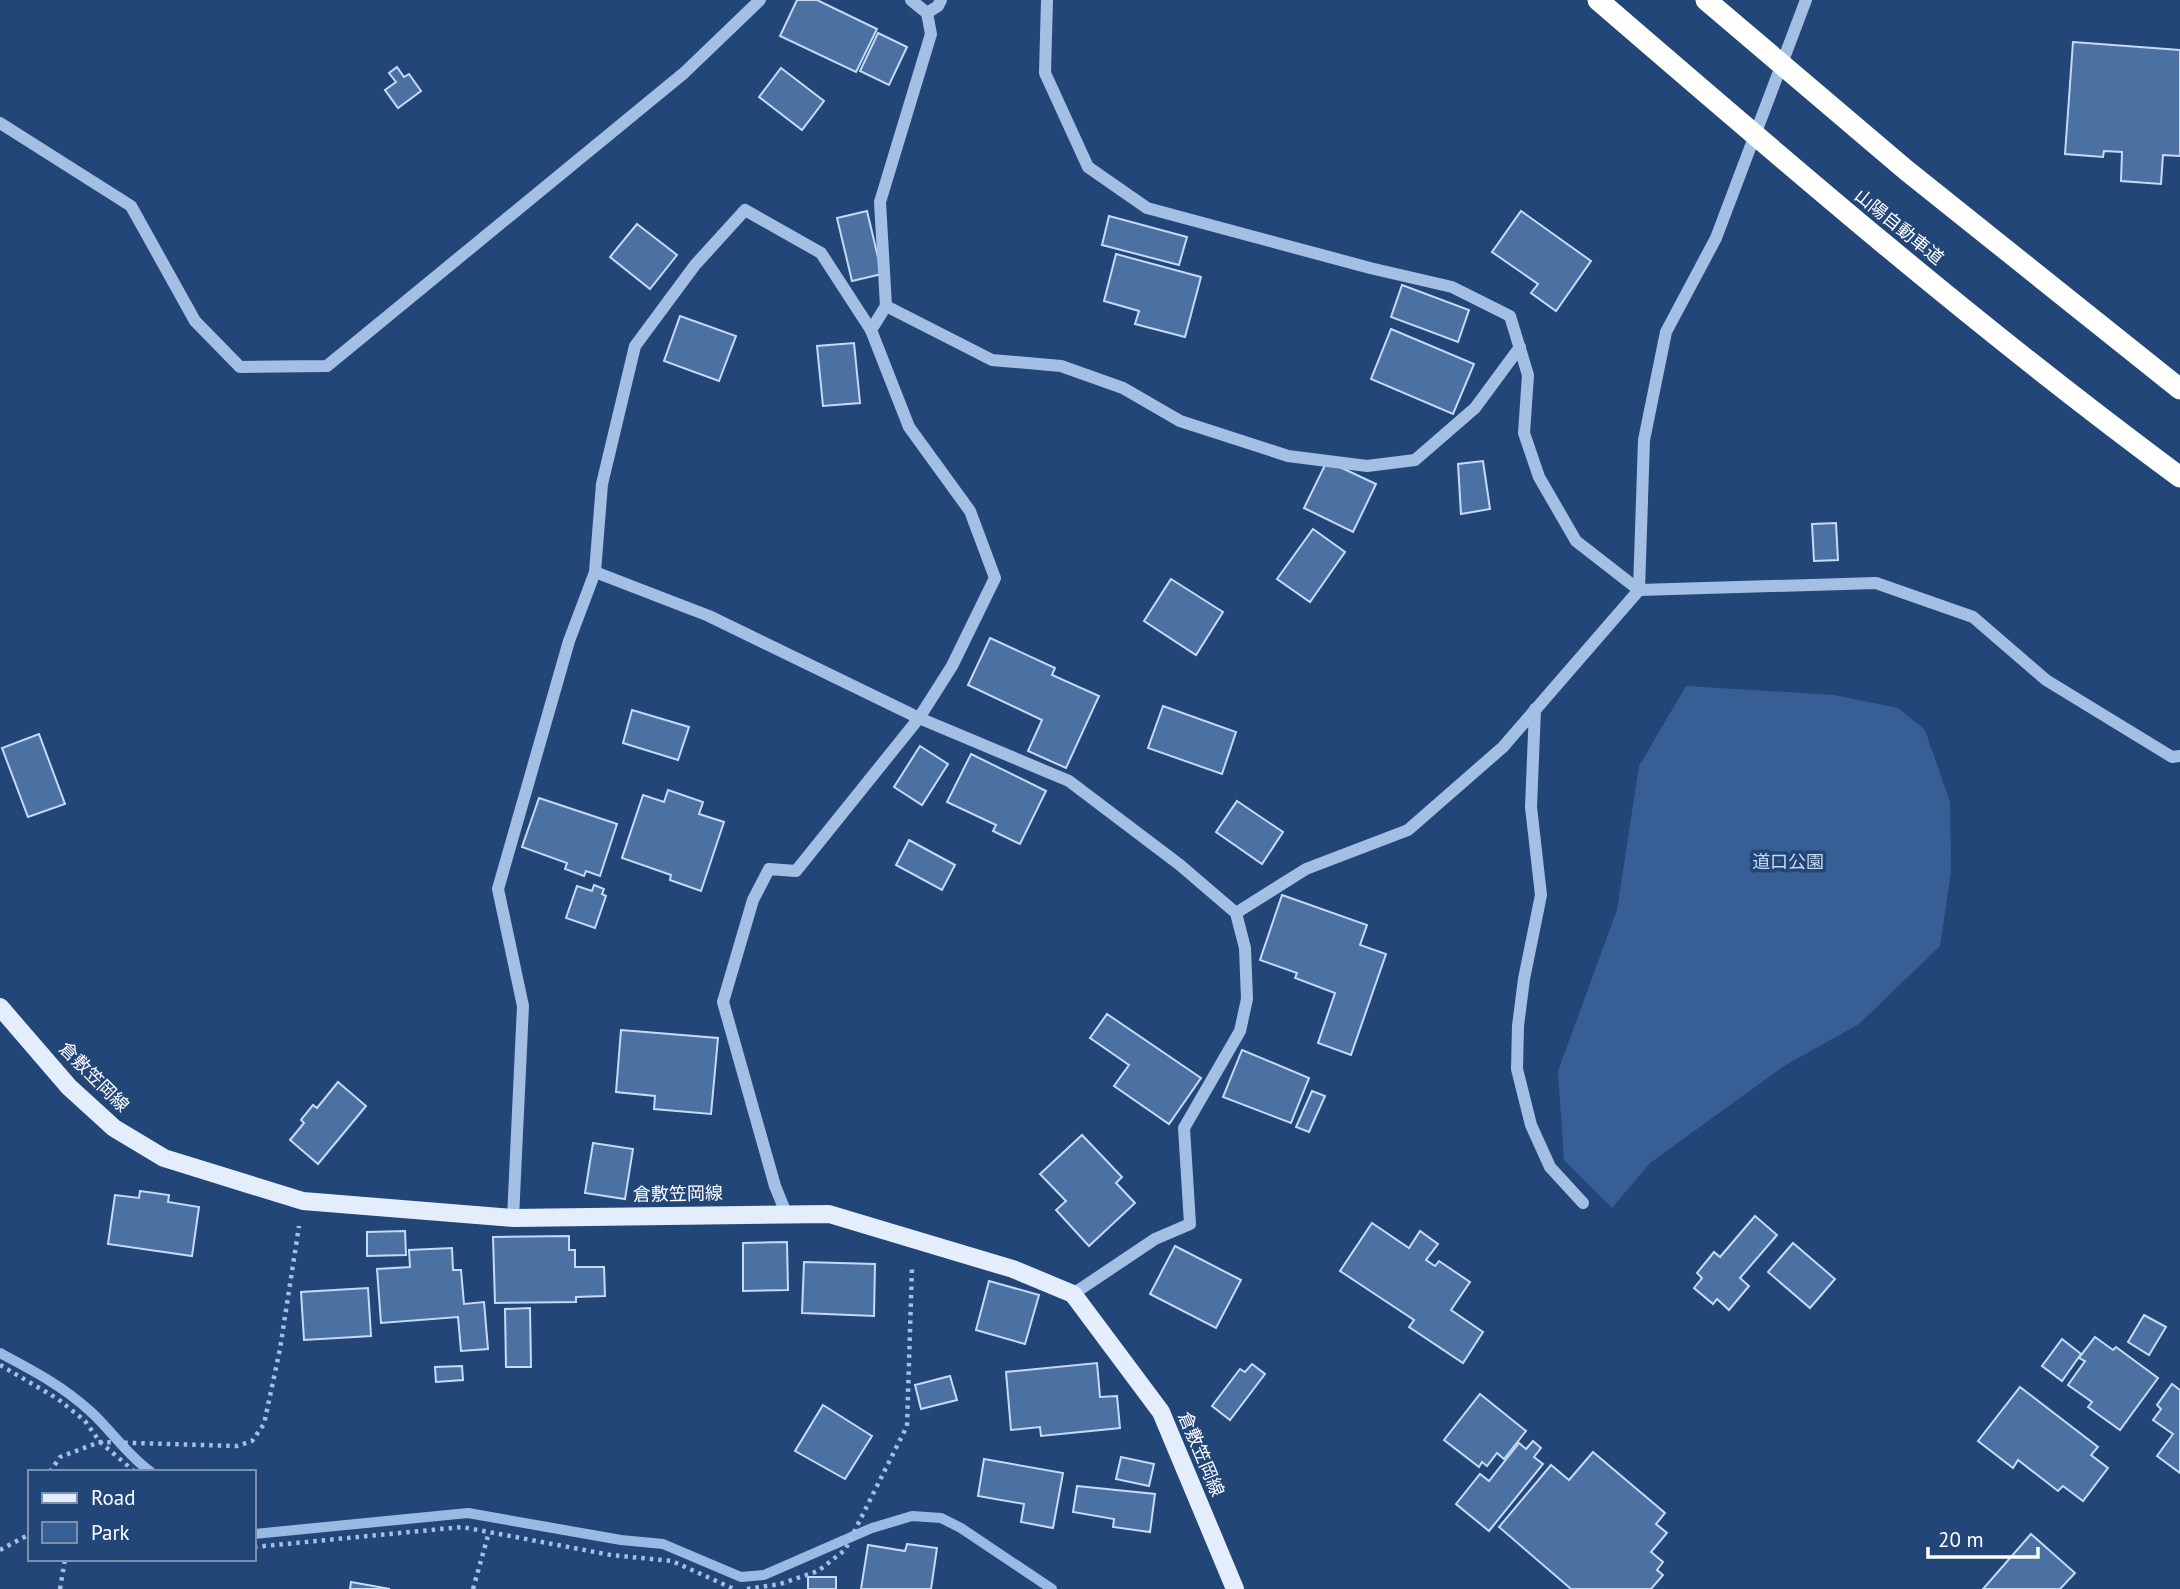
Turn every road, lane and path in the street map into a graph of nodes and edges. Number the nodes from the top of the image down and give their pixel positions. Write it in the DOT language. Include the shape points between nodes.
graph roads {
  1 [pos="760,0"];
  2 [pos="911,0"];
  3 [pos="941,0"];
  4 [pos="1047,0"];
  5 [pos="1598,0"];
  6 [pos="1706,0"];
  7 [pos="1806,0"];
  8 [pos="927,13"];
  9 [pos="0,123"];
  10 [pos="886,306"];
  11 [pos="871,330"];
  12 [pos="1520,346"];
  13 [pos="2180,389"];
  14 [pos="2180,477"];
  15 [pos="595,572"];
  16 [pos="1639,590"];
  17 [pos="1535,709"];
  18 [pos="919,718"];
  19 [pos="2180,756"];
  20 [pos="1236,913"];
  21 [pos="0,1007"];
  22 [pos="303,1201"];
  23 [pos="1583,1203"];
  24 [pos="786,1213"];
  25 [pos="513,1218"];
  26 [pos="911,1238"];
  27 [pos="1073,1294"];
  28 [pos="0,1365"];
  29 [pos="100,1442"];
  30 [pos="51,1470"];
  31 [pos="133,1470"];
  32 [pos="489,1532"];
  33 [pos="28,1535"];
  34 [pos="256,1547"];
  35 [pos="0,1550"];
  36 [pos="65,1561"];
  37 [pos="60,1589"];
  38 [pos="473,1589"];
  39 [pos="734,1589"];
  40 [pos="747,1589"];
  41 [pos="1235,1589"];
  1 -- 9 [label="street" via="684,73 327,366 240,367 195,321 131,206"];
  2 -- 8 [label="street"];
  3 -- 8 [label="street"];
  4 -- 12 [label="street" via="1045,73 1088,167 1147,208 1452,287 1510,316"];
  5 -- 14 [label="highway, 山陽自動車道, bridge" via="1859,225 2090,411"];
  6 -- 13 [label="highway, bridge" via="1906,170"];
  7 -- 16 [label="street" via="1716,238 1666,332 1644,440"];
  8 -- 10 [label="street" via="931,34 880,202"];
  10 -- 11 [label="street"];
  10 -- 12 [label="street" via="992,360 1061,366 1123,388 1192,425 1288,456 1367,466 1415,460 1475,408"];
  11 -- 15 [label="street" via="821,253 745,210 695,265 635,346 602,484"];
  11 -- 18 [label="street" via="909,427 970,511 995,578"];
  12 -- 16 [label="street" via="1528,375 1524,433 1539,477 1576,541"];
  15 -- 18 [label="street" via="709,617"];
  15 -- 25 [label="street" via="569,641 498,889 523,1006"];
  16 -- 17 [label="street"];
  16 -- 19 [label="street" via="1876,583 1973,617 2046,680 2172,757"];
  17 -- 20 [label="street" via="1503,747 1408,830 1306,869"];
  17 -- 23 [label="street" via="1531,807 1541,895 1524,979 1517,1069 1531,1125 1550,1167"];
  18 -- 20 [label="street" via="1069,781"];
  18 -- 24 [label="street" via="796,871 769,869 753,900 723,1002"];
  20 -- 27 [label="street" via="1245,948 1247,999 1240,1031 1184,1128 1190,1224 1154,1239"];
  21 -- 22 [label="main road, 倉敷笠岡線" via="69,1087 114,1128 164,1158"];
  22 -- 25 [label="main road, 倉敷笠岡線"];
  22 -- 29 [label="path" via="281,1349 264,1424 252,1441 237,1446"];
  24 -- 25 [label="main road, 倉敷笠岡線"];
  24 -- 26 [label="main road, 倉敷笠岡線" via="829,1214"];
  26 -- 27 [label="main road, 倉敷笠岡線" via="1013,1269"];
  26 -- 40 [label="path" via="906,1426 845,1550 818,1570 780,1584"];
  27 -- 41 [label="main road, 倉敷笠岡線" via="1161,1412"];
  28 -- 29 [label="path" via="58,1399 85,1421"];
  29 -- 30 [label="path" via="60,1457"];
  29 -- 31 [label="path"];
  32 -- 34 [label="path" via="462,1527"];
  32 -- 38 [label="path"];
  32 -- 39 [label="path" via="672,1562"];
  33 -- 35 [label="path"];
  36 -- 37 [label="path"];
}
